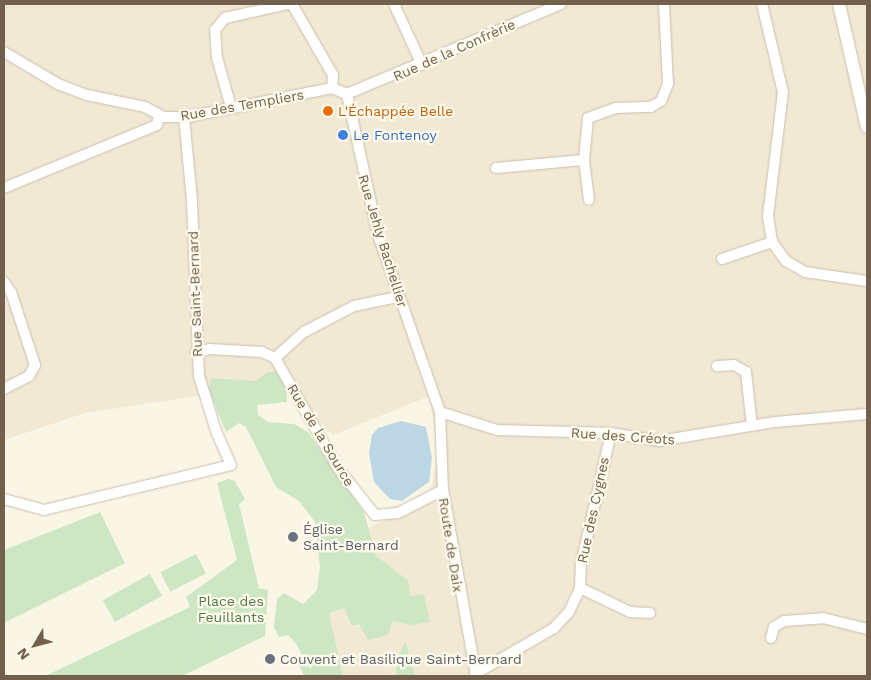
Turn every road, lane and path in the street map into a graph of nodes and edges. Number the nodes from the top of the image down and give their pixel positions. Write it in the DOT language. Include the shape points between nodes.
graph roads {
  1 [pos="288,4"];
  2 [pos="292,4"];
  3 [pos="394,4"];
  4 [pos="561,4"];
  5 [pos="664,4"];
  6 [pos="762,4"];
  7 [pos="839,4"];
  8 [pos="4,52"];
  9 [pos="422,65"];
  10 [pos="332,88"];
  11 [pos="347,94"];
  12 [pos="231,108"];
  13 [pos="160,116"];
  14 [pos="184,117"];
  15 [pos="867,127"];
  16 [pos="584,160"];
  17 [pos="496,168"];
  18 [pos="4,188"];
  19 [pos="589,200"];
  20 [pos="772,242"];
  21 [pos="722,259"];
  22 [pos="867,280"];
  23 [pos="4,282"];
  24 [pos="398,297"];
  25 [pos="196,352"];
  26 [pos="275,358"];
  27 [pos="717,366"];
  28 [pos="4,389"];
  29 [pos="440,412"];
  30 [pos="867,414"];
  31 [pos="752,426"];
  32 [pos="611,433"];
  33 [pos="443,490"];
  34 [pos="4,499"];
  35 [pos="580,588"];
  36 [pos="650,613"];
  37 [pos="867,629"];
  38 [pos="771,638"];
  39 [pos="475,675"];
  1 -- 12 [label="street" via="224,18 215,30 216,58"];
  2 -- 10 [label="street" via="333,75"];
  3 -- 9 [label="street"];
  4 -- 9 [label="street, Rue de la Confrèrie"];
  5 -- 16 [label="street" via="668,84 664,96 651,107 616,108 588,118"];
  6 -- 20 [label="street" via="783,92 768,216"];
  7 -- 15 [label="street"];
  8 -- 13 [label="street" via="58,84 116,103 145,107"];
  9 -- 11 [label="street, Rue de la Confrèrie"];
  10 -- 11 [label="street"];
  10 -- 12 [label="street, Rue des Templiers"];
  11 -- 24 [label="street, Rue Jehly Bachellier" via="368,198"];
  12 -- 14 [label="street, Rue des Templiers"];
  13 -- 14 [label="street, Rue des Templiers"];
  13 -- 18 [label="street, Rue des Templiers" via="157,125"];
  14 -- 25 [label="street, Rue Saint-Bernard" via="192,200"];
  16 -- 17 [label="street"];
  16 -- 19 [label="street"];
  20 -- 21 [label="street"];
  20 -- 22 [label="street" via="786,261 805,272"];
  23 -- 28 [label="street" via="11,292 35,365 29,376"];
  24 -- 26 [label="street" via="345,310 304,332"];
  24 -- 29 [label="street, Rue Jehly Bachellier" via="422,351"];
  25 -- 26 [label="street" via="210,349 262,352"];
  25 -- 34 [label="street, Rue Saint-Bernard" via="208,407 231,465 44,510"];
  26 -- 33 [label="street, Rue de la Source" via="338,468 375,515 398,513"];
  27 -- 31 [label="street" via="734,365 746,372"];
  29 -- 32 [label="street, Rue des Créots" via="497,430"];
  29 -- 33 [label="street, Route de Daix"];
  30 -- 31 [label="street, Rue des Créots"];
  31 -- 32 [label="street, Rue des Créots" via="673,441"];
  32 -- 35 [label="street, Rue des Cygnes" via="581,564"];
  33 -- 39 [label="street, Route de Daix"];
  35 -- 36 [label="street" via="630,612"];
  35 -- 39 [label="street, Rue des Cygnes" via="559,625"];
  37 -- 38 [label="street" via="822,618 784,620 774,627"];
}
